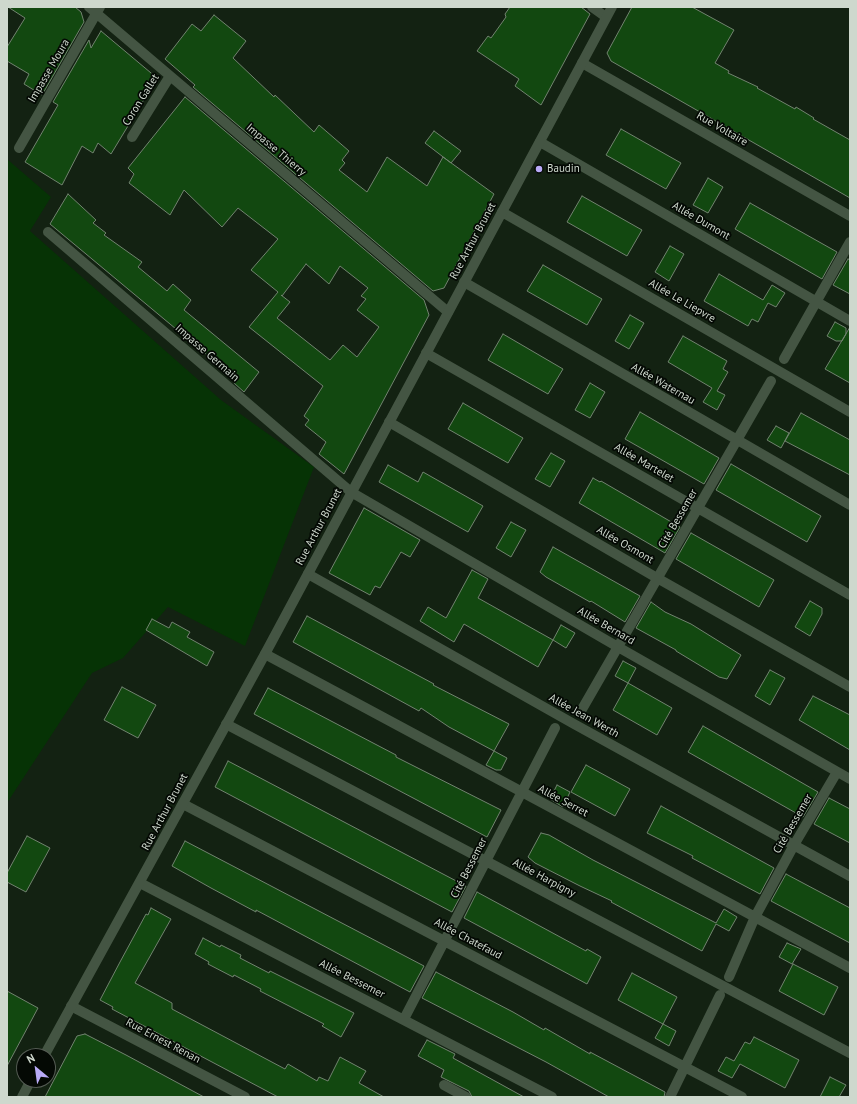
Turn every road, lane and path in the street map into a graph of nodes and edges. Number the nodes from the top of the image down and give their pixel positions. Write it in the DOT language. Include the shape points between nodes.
graph roads {
  1 [pos="592,7"];
  2 [pos="612,7"];
  3 [pos="95,9"];
  4 [pos="606,17"];
  5 [pos="582,63"];
  6 [pos="170,76"];
  7 [pos="132,137"];
  8 [pos="540,142"];
  9 [pos="19,148"];
  10 [pos="502,212"];
  11 [pos="850,216"];
  12 [pos="48,232"];
  13 [pos="850,242"];
  14 [pos="464,282"];
  15 [pos="816,302"];
  16 [pos="448,312"];
  17 [pos="850,321"];
  18 [pos="426,353"];
  19 [pos="784,359"];
  20 [pos="771,381"];
  21 [pos="850,412"];
  22 [pos="389,422"];
  23 [pos="737,440"];
  24 [pos="351,492"];
  25 [pos="850,505"];
  26 [pos="698,508"];
  27 [pos="308,574"];
  28 [pos="657,578"];
  29 [pos="850,595"];
  30 [pos="618,648"];
  31 [pos="265,654"];
  32 [pos="850,687"];
  33 [pos="581,711"];
  34 [pos="226,724"];
  35 [pos="555,728"];
  36 [pos="838,772"];
  37 [pos="850,779"];
  38 [pos="521,793"];
  39 [pos="183,804"];
  40 [pos="794,845"];
  41 [pos="486,862"];
  42 [pos="850,876"];
  43 [pos="140,883"];
  44 [pos="755,917"];
  45 [pos="445,940"];
  46 [pos="850,968"];
  47 [pos="730,976"];
  48 [pos="720,995"];
  49 [pos="71,1006"];
  50 [pos="404,1019"];
  51 [pos="48,1048"];
  52 [pos="850,1053"];
  53 [pos="684,1067"];
  54 [pos="444,1085"];
  55 [pos="27,1088"];
  56 [pos="22,1097"];
  57 [pos="245,1097"];
  58 [pos="466,1097"];
  59 [pos="552,1097"];
  60 [pos="670,1097"];
  61 [pos="742,1097"];
  1 -- 4 [label="street"];
  2 -- 4 [label="street, Rue Arthur Brunet"];
  3 -- 6 [label="street, Impasse Thierry"];
  3 -- 9 [label="street, Impasse Moura"];
  4 -- 5 [label="street, Rue Arthur Brunet"];
  5 -- 8 [label="street, Rue Arthur Brunet"];
  5 -- 11 [label="street, Rue Voltaire"];
  6 -- 7 [label="street, Coron Gallet"];
  6 -- 16 [label="street, Impasse Thierry"];
  8 -- 10 [label="street, Rue Arthur Brunet"];
  8 -- 15 [label="street, Allée Dumont"];
  10 -- 14 [label="street, Rue Arthur Brunet"];
  10 -- 21 [label="street, Allée Le Liepvre"];
  12 -- 24 [label="street, Impasse Germain"];
  13 -- 15 [label="street"];
  14 -- 16 [label="street, Rue Arthur Brunet"];
  14 -- 23 [label="street, Allée Waternau"];
  15 -- 17 [label="street, Allée Dumont"];
  15 -- 19 [label="street"];
  16 -- 18 [label="street, Rue Arthur Brunet"];
  18 -- 22 [label="street, Rue Arthur Brunet"];
  18 -- 26 [label="street, Allée Martelet"];
  20 -- 23 [label="street, Cité Bessemer"];
  22 -- 24 [label="street, Rue Arthur Brunet"];
  22 -- 28 [label="street, Allée Osmont"];
  23 -- 25 [label="street, Allée Waternau"];
  23 -- 26 [label="street, Cité Bessemer"];
  24 -- 27 [label="street, Rue Arthur Brunet"];
  24 -- 30 [label="street, Allée Bernard"];
  26 -- 28 [label="street, Cité Bessemer"];
  26 -- 29 [label="street, Allée Martelet"];
  27 -- 31 [label="street, Rue Arthur Brunet"];
  27 -- 40 [label="street, Allée Jean Werth"];
  28 -- 30 [label="street, Cité Bessemer"];
  28 -- 32 [label="street, Allée Osmont"];
  30 -- 33 [label="street, Cité Bessemer"];
  30 -- 36 [label="street, Allée Bernard"];
  31 -- 34 [label="street, Rue Arthur Brunet"];
  31 -- 38 [label="street, Allée Serret"];
  34 -- 39 [label="street, Rue Arthur Brunet"];
  34 -- 41 [label="street, Allée Harpigny"];
  35 -- 38 [label="street, Cité Bessemer"];
  36 -- 37 [label="street, Allée Bernard"];
  36 -- 40 [label="street, Cité Bessemer"];
  38 -- 41 [label="street, Cité Bessemer"];
  38 -- 44 [label="street, Allée Serret"];
  39 -- 43 [label="street, Rue Arthur Brunet"];
  39 -- 45 [label="street, Allée Chatefaud"];
  40 -- 42 [label="street, Allée Jean Werth"];
  40 -- 44 [label="street, Cité Bessemer"];
  41 -- 45 [label="street, Cité Bessemer"];
  41 -- 52 [label="street, Allée Harpigny"];
  43 -- 49 [label="street, Rue Arthur Brunet"];
  43 -- 50 [label="street, Allée Bessemer"];
  44 -- 46 [label="street, Allée Serret"];
  44 -- 47 [label="street, Cité Bessemer"];
  45 -- 50 [label="street, Cité Bessemer"];
  45 -- 53 [label="street, Allée Chatefaud"];
  48 -- 53 [label="street"];
  49 -- 51 [label="street, Rue Arthur Brunet"];
  49 -- 57 [label="street, Rue Ernest Renan"];
  50 -- 59 [label="street, Allée Bessemer"];
  53 -- 60 [label="street"];
  53 -- 61 [label="street, Allée Chatefaud"];
  54 -- 58 [label="street"];
  55 -- 56 [label="street"];
}
